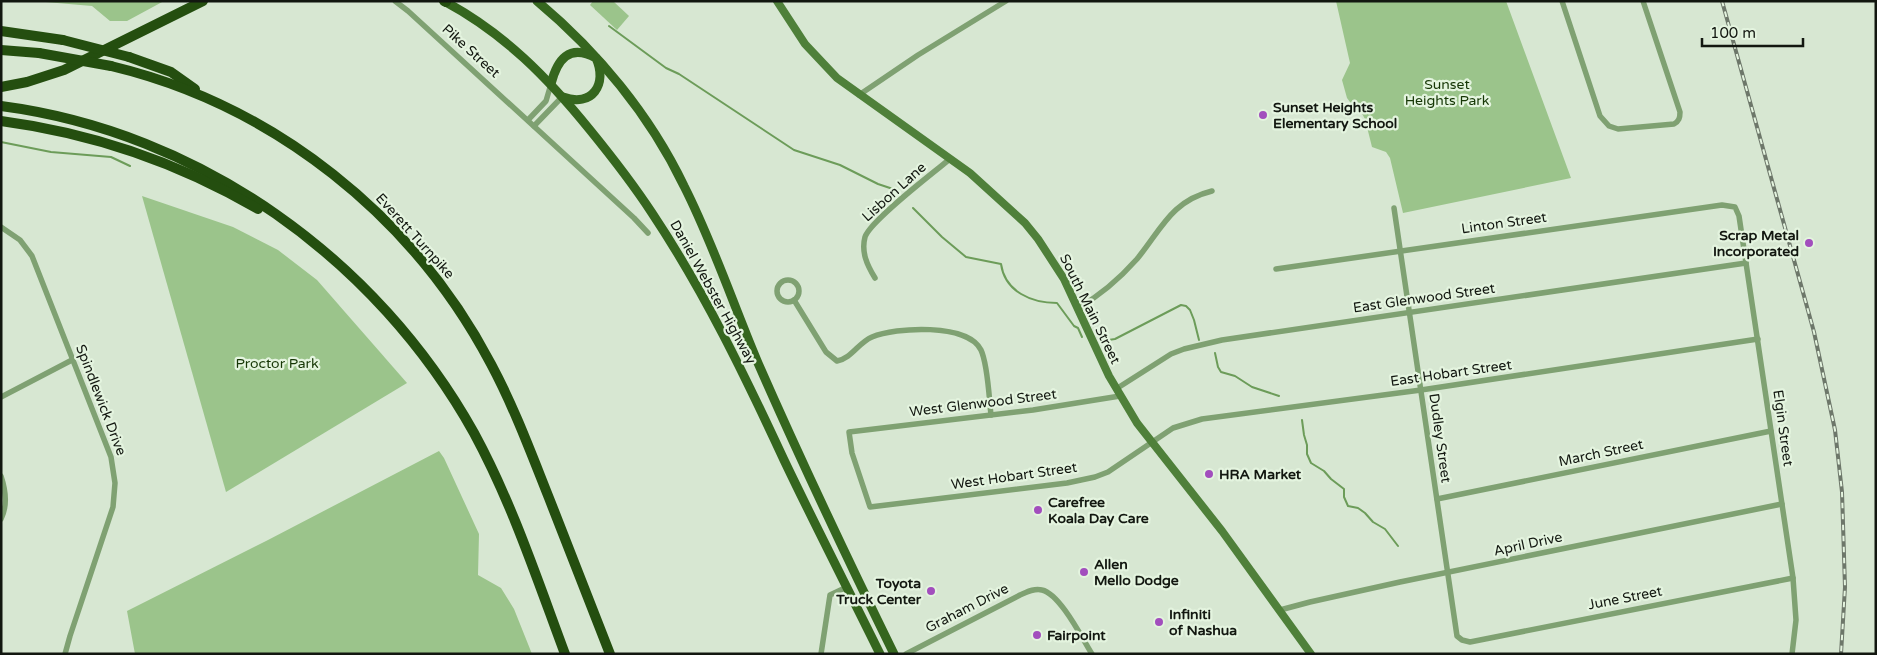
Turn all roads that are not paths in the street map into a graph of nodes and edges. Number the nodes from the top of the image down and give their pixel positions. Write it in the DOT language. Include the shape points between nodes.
graph roads {
  1 [pos="203,1"];
  2 [pos="395,1"];
  3 [pos="445,1"];
  4 [pos="537,1"];
  5 [pos="777,1"];
  6 [pos="1006,1"];
  7 [pos="1562,1"];
  8 [pos="1643,1"];
  9 [pos="1,31"];
  10 [pos="1,50"];
  11 [pos="596,58"];
  12 [pos="551,84"];
  13 [pos="1,87"];
  14 [pos="859,95"];
  15 [pos="206,97"];
  16 [pos="562,97"];
  17 [pos="1,106"];
  18 [pos="528,120"];
  19 [pos="1,121"];
  20 [pos="534,126"];
  21 [pos="950,159"];
  22 [pos="1212,191"];
  23 [pos="1735,207"];
  24 [pos="1394,208"];
  25 [pos="1,227"];
  26 [pos="648,233"];
  27 [pos="1401,251"];
  28 [pos="327,252"];
  29 [pos="1746,263"];
  30 [pos="1276,269"];
  31 [pos="875,278"];
  32 [pos="794,300"];
  33 [pos="1078,308"];
  34 [pos="1409,313"];
  35 [pos="1758,339"];
  36 [pos="72,360"];
  37 [pos="1421,390"];
  38 [pos="1118,393"];
  39 [pos="1,396"];
  40 [pos="991,415"];
  41 [pos="1771,431"];
  42 [pos="1152,442"];
  43 [pos="1,476"];
  44 [pos="1436,499"];
  45 [pos="1782,504"];
  46 [pos="870,507"];
  47 [pos="1,519"];
  48 [pos="1447,573"];
  49 [pos="1793,578"];
  50 [pos="847,587"];
  51 [pos="1280,610"];
  52 [pos="1462,640"];
  53 [pos="609,652"];
  54 [pos="65,654"];
  55 [pos="565,654"];
  56 [pos="821,654"];
  57 [pos="880,654"];
  58 [pos="894,654"];
  59 [pos="906,654"];
  60 [pos="1092,654"];
  61 [pos="1311,654"];
  62 [pos="1792,654"];
  1 -- 13 [label="highway" via="64,70"];
  2 -- 18 [label="street, Pike Street"];
  3 -- 12 [label="main road, Daniel Webster Highway" via="504,40"];
  4 -- 11 [label="main road, Daniel Webster Highway"];
  5 -- 14 [label="street, South Main Street" via="815,56"];
  6 -- 14 [label="street"];
  7 -- 8 [label="street" via="1600,116 1618,129 1670,125 1678,122 1680,112"];
  9 -- 15 [label="highway, bridge" via="64,40 129,57 171,72"];
  10 -- 15 [label="highway, Everett Turnpike, bridge" via="40,53 111,66"];
  11 -- 12 [label="main road" via="580,53 566,56 555,68"];
  11 -- 16 [label="main road" via="600,77 593,93 581,100"];
  11 -- 58 [label="main road, Daniel Webster Highway" via="645,120 683,183 806,471"];
  12 -- 16 [label="main road, Daniel Webster Highway"];
  12 -- 18 [label="street" via="546,101"];
  14 -- 21 [label="street, South Main Street"];
  15 -- 53 [label="highway, Everett Turnpike" via="292,144 346,184 395,230 445,290 475,336 507,396"];
  16 -- 20 [label="street"];
  16 -- 50 [label="main road, Daniel Webster Highway" via="639,194 692,278"];
  17 -- 28 [label="highway" via="91,125 183,160 258,202"];
  18 -- 20 [label="street, Pike Street"];
  19 -- 28 [label="highway" via="38,126 121,147 212,184"];
  20 -- 26 [label="street, Pike Street"];
  21 -- 31 [label="street, Lisbon Lane" via="868,230 864,250 866,262"];
  21 -- 33 [label="street, South Main Street" via="1025,222 1056,265"];
  22 -- 33 [label="street" via="1195,197 1172,212 1130,267"];
  23 -- 27 [label="street, Linton Street" via="1722,205"];
  23 -- 29 [label="street, Elgin Street"];
  24 -- 27 [label="street, Dudley Street"];
  25 -- 36 [label="street, Spindlewick Drive" via="20,240 32,256"];
  27 -- 30 [label="street, Linton Street"];
  27 -- 34 [label="street, Dudley Street"];
  28 -- 55 [label="highway" via="400,326 461,411 506,498"];
  29 -- 34 [label="street, East Glenwood Street"];
  29 -- 35 [label="street, Elgin Street"];
  32 -- 40 [label="street" via="826,352 837,360 846,358 868,338 896,330 940,331 972,340 982,356"];
  33 -- 38 [label="street, South Main Street"];
  34 -- 37 [label="street, Dudley Street"];
  34 -- 38 [label="street, East Glenwood Street" via="1248,335 1190,347 1165,357"];
  35 -- 37 [label="street, East Hobart Street"];
  35 -- 41 [label="street, Elgin Street"];
  36 -- 39 [label="street"];
  36 -- 54 [label="street, Spindlewick Drive" via="111,457 114,499 109,524"];
  37 -- 42 [label="street, East Hobart Street" via="1202,419 1174,428"];
  37 -- 44 [label="street, Dudley Street"];
  38 -- 40 [label="street, West Glenwood Street"];
  38 -- 42 [label="street, South Main Street"];
  40 -- 46 [label="street, West Glenwood Street" via="849,432 852,452"];
  41 -- 44 [label="street, March Street"];
  41 -- 45 [label="street, Elgin Street"];
  42 -- 46 [label="street, West Hobart Street" via="1108,472 1081,480"];
  42 -- 51 [label="street, South Main Street"];
  43 -- 47 [label="street" via="6,502"];
  44 -- 48 [label="street, Dudley Street"];
  45 -- 48 [label="street, April Drive"];
  45 -- 49 [label="street, Elgin Street"];
  48 -- 51 [label="street, April Drive"];
  48 -- 52 [label="street, Dudley Street" via="1457,636"];
  49 -- 52 [label="street, June Street" via="1470,642"];
  49 -- 62 [label="street, Elgin Street" via="1796,620"];
  50 -- 56 [label="street" via="830,595"];
  50 -- 57 [label="main road, Daniel Webster Highway"];
  51 -- 61 [label="street, South Main Street"];
  59 -- 60 [label="street, Graham Drive" via="1034,590 1042,590 1054,597"];
}
